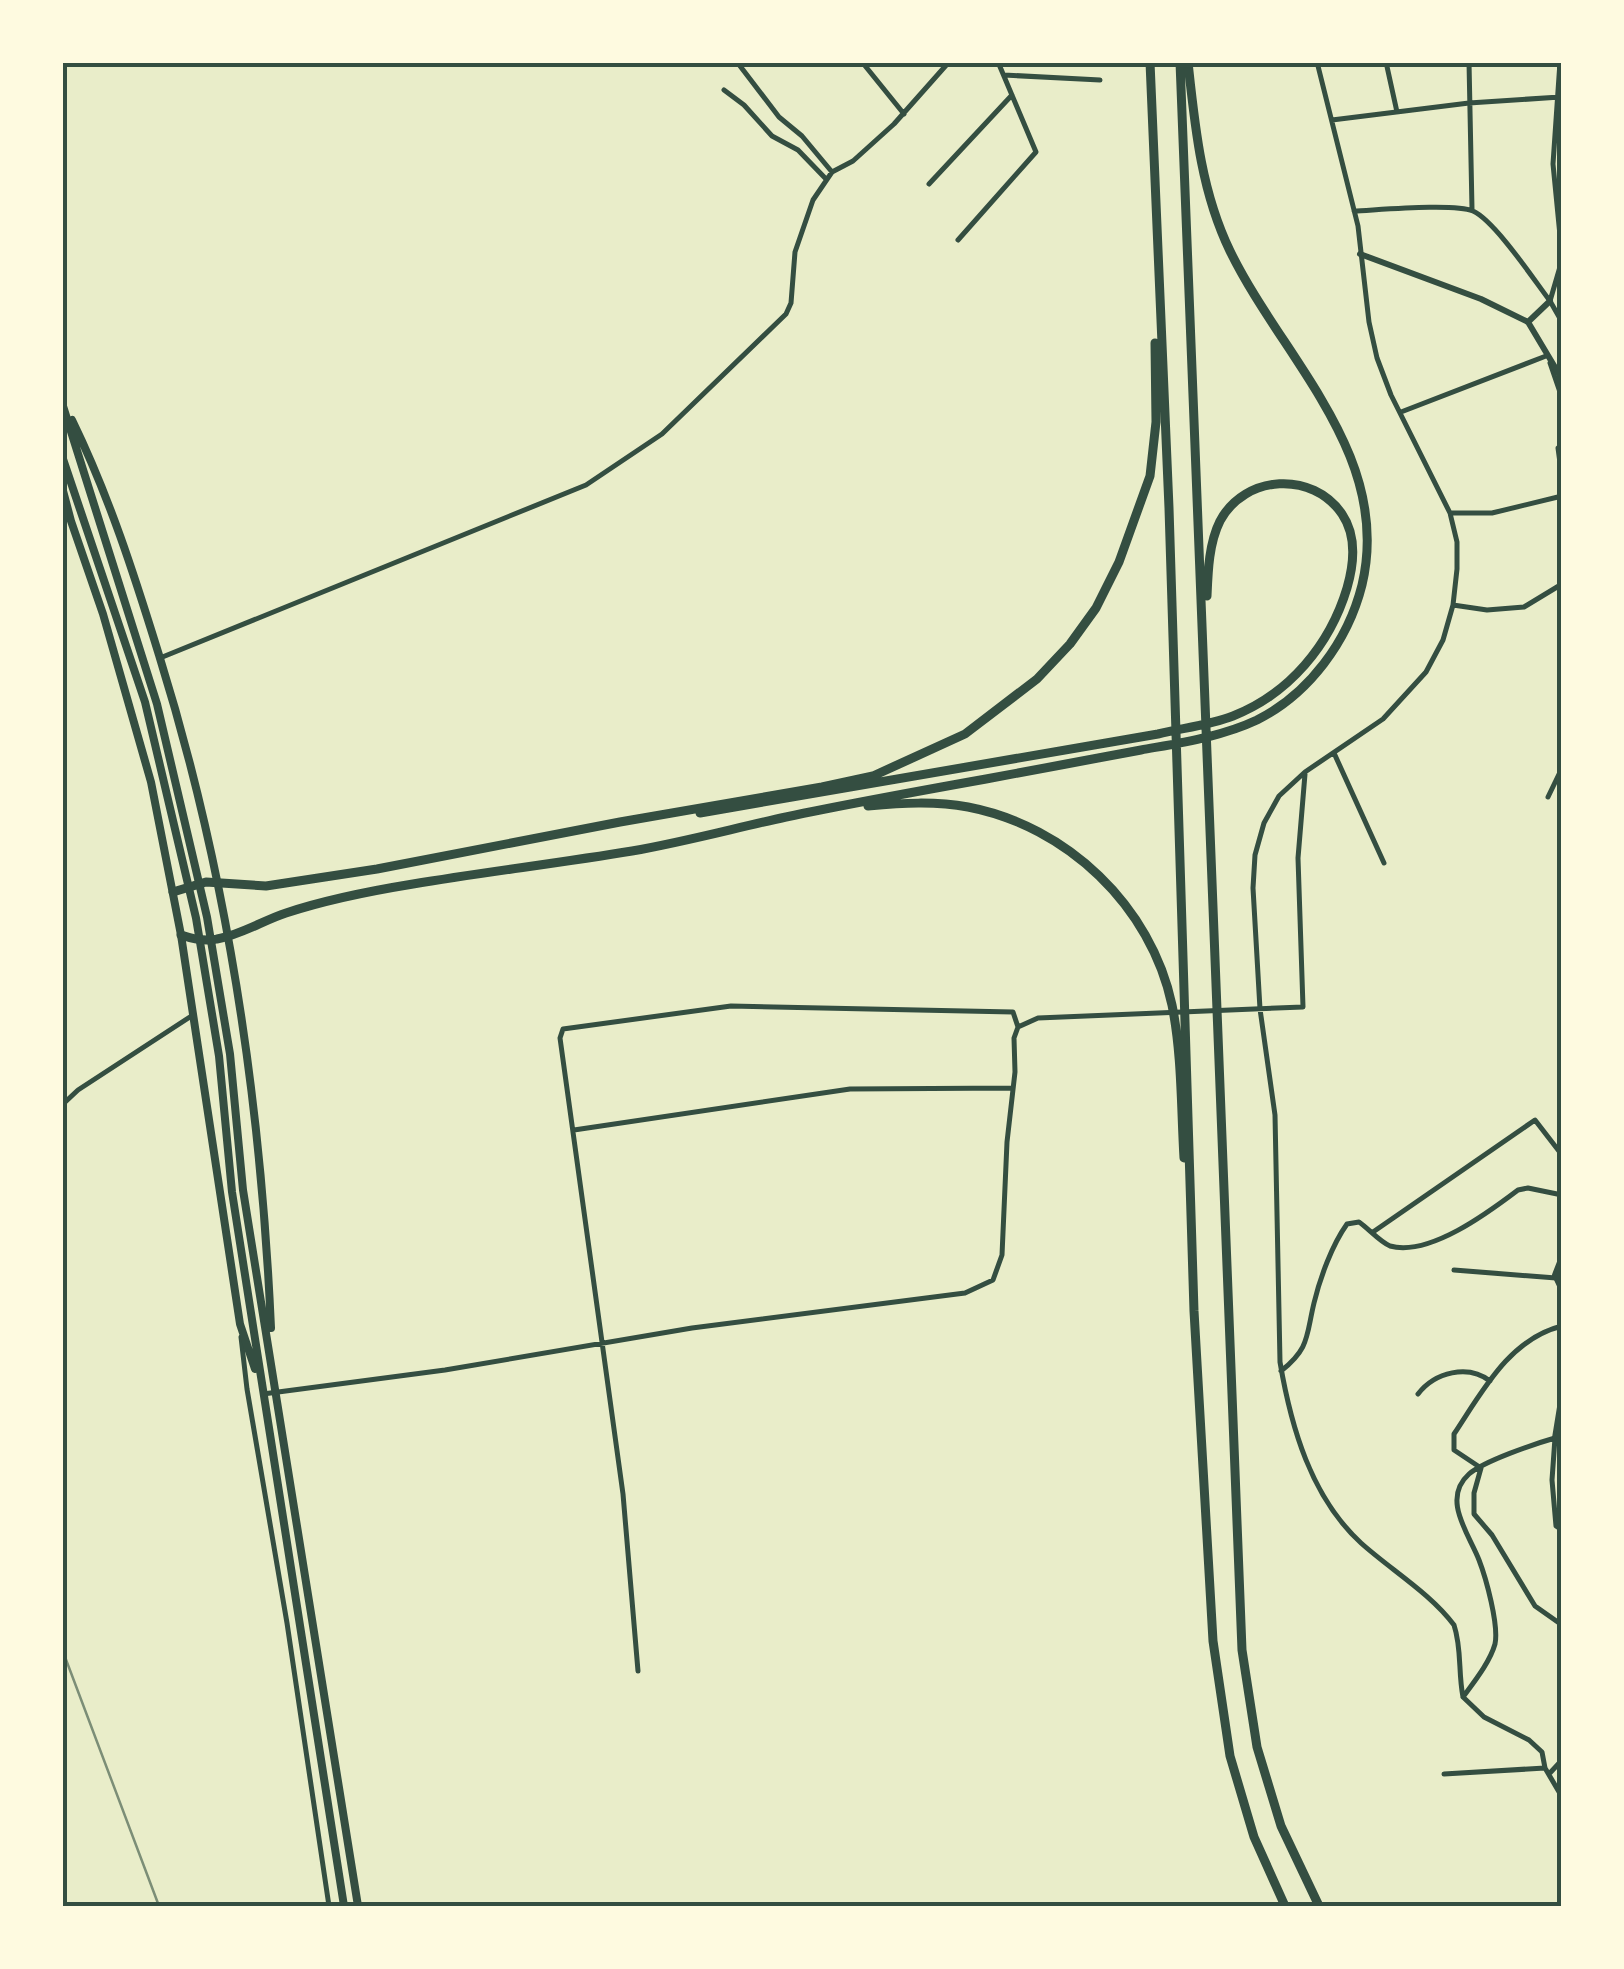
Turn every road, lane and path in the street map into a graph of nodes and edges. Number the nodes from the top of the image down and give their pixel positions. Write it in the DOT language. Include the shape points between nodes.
graph roads {
  1 [pos="737,62"];
  2 [pos="862,62"];
  3 [pos="949,62"];
  4 [pos="998,62"];
  5 [pos="1150,62"];
  6 [pos="1184,62"];
  7 [pos="1318,62"];
  8 [pos="1386,62"];
  9 [pos="1469,62"];
  10 [pos="1560,62"];
  11 [pos="1004,75"];
  12 [pos="1100,80"];
  13 [pos="724,90"];
  14 [pos="1012,94"];
  15 [pos="1560,97"];
  16 [pos="1469,103"];
  17 [pos="1397,112"];
  18 [pos="904,114"];
  19 [pos="1332,120"];
  20 [pos="832,172"];
  21 [pos="827,180"];
  22 [pos="929,184"];
  23 [pos="1154,185"];
  24 [pos="1354,211"];
  25 [pos="1472,211"];
  26 [pos="1560,223"];
  27 [pos="958,240"];
  28 [pos="1360,254"];
  29 [pos="1562,258"];
  30 [pos="1550,301"];
  31 [pos="1528,322"];
  32 [pos="1562,322"];
  33 [pos="1548,360"];
  34 [pos="1562,379"];
  35 [pos="1562,398"];
  36 [pos="62,402"];
  37 [pos="1401,412"];
  38 [pos="1562,445"];
  39 [pos="62,456"];
  40 [pos="1562,478"];
  41 [pos="62,487"];
  42 [pos="1562,496"];
  43 [pos="1450,513"];
  44 [pos="1562,584"];
  45 [pos="1452,604"];
  46 [pos="160,658"];
  47 [pos="1204,669"];
  48 [pos="1334,752"];
  49 [pos="1562,768"];
  50 [pos="1305,772"];
  51 [pos="1548,797"];
  52 [pos="638,818"];
  53 [pos="786,818"];
  54 [pos="1384,863"];
  55 [pos="219,884"];
  56 [pos="173,892"];
  57 [pos="182,934"];
  58 [pos="230,935"];
  59 [pos="1260,1008"];
  60 [pos="192,1015"];
  61 [pos="1018,1028"];
  62 [pos="1014,1088"];
  63 [pos="62,1106"];
  64 [pos="574,1130"];
  65 [pos="1562,1155"];
  66 [pos="1562,1195"];
  67 [pos="1373,1232"];
  68 [pos="1562,1257"];
  69 [pos="1454,1270"];
  70 [pos="1556,1278"];
  71 [pos="1193,1281"];
  72 [pos="1562,1290"];
  73 [pos="240,1324"];
  74 [pos="1562,1326"];
  75 [pos="600,1343"];
  76 [pos="1282,1371"];
  77 [pos="275,1372"];
  78 [pos="1490,1380"];
  79 [pos="263,1394"];
  80 [pos="276,1394"];
  81 [pos="1418,1394"];
  82 [pos="1562,1394"];
  83 [pos="1555,1438"];
  84 [pos="1481,1468"];
  85 [pos="1562,1530"];
  86 [pos="1562,1626"];
  87 [pos="638,1671"];
  88 [pos="1463,1697"];
  89 [pos="1562,1760"];
  90 [pos="1547,1771"];
  91 [pos="1444,1774"];
  92 [pos="1562,1797"];
  93 [pos="329,1906"];
  94 [pos="344,1906"];
  95 [pos="358,1906"];
  96 [pos="1285,1906"];
  97 [pos="1318,1906"];
  1 -- 20 [label="street"];
  2 -- 18 [label="street"];
  3 -- 18 [label="street"];
  4 -- 11 [label="street"];
  5 -- 23 [label="highway"];
  6 -- 47 [label="highway"];
  6 -- 53 [label="highway" via="1200,163 1228,248 1327,409 1359,480 1368,549 1362,586 1336,648 1288,700 1232,730"];
  7 -- 19 [label="street"];
  8 -- 17 [label="street"];
  9 -- 16 [label="street"];
  10 -- 15 [label="street"];
  11 -- 12 [label="street"];
  11 -- 14 [label="street"];
  13 -- 21 [label="street"];
  14 -- 22 [label="street"];
  14 -- 27 [label="street" via="1036,152"];
  15 -- 16 [label="street"];
  15 -- 26 [label="street" via="1553,164"];
  16 -- 17 [label="street"];
  16 -- 25 [label="street"];
  17 -- 19 [label="street"];
  18 -- 20 [label="street"];
  19 -- 24 [label="street"];
  20 -- 21 [label="street"];
  21 -- 46 [label="street" via="796,252 786,314 662,434 571,492"];
  23 -- 52 [label="highway" via="1156,422 1150,476 1119,562 1070,644 1037,680 965,734 873,776"];
  23 -- 71 [label="highway"];
  24 -- 25 [label="street"];
  24 -- 28 [label="street"];
  25 -- 30 [label="street" via="1496,231"];
  26 -- 29 [label="street"];
  28 -- 31 [label="street"];
  28 -- 37 [label="street" via="1378,358"];
  29 -- 30 [label="street"];
  30 -- 31 [label="street"];
  30 -- 32 [label="street"];
  31 -- 33 [label="street"];
  33 -- 34 [label="street"];
  33 -- 35 [label="street"];
  33 -- 37 [label="street"];
  36 -- 46 [label="highway" via="101,479"];
  36 -- 77 [label="highway" via="157,704 207,917"];
  37 -- 43 [label="street"];
  38 -- 40 [label="street"];
  39 -- 79 [label="highway" via="124,632 196,918"];
  41 -- 56 [label="highway" via="136,727"];
  42 -- 43 [label="street" via="1492,513"];
  43 -- 45 [label="street" via="1457,542"];
  44 -- 45 [label="street" via="1524,607"];
  45 -- 48 [label="street" via="1426,672 1383,719"];
  46 -- 55 [label="highway"];
  47 -- 52 [label="highway" via="1212,545 1220,521 1246,494 1280,483 1328,499 1341,512 1352,542 1340,610 1305,666 1230,717 725,811"];
  47 -- 97 [label="highway" via="1242,1650 1257,1747 1281,1826"];
  48 -- 50 [label="street"];
  48 -- 54 [label="street"];
  49 -- 51 [label="street"];
  50 -- 59 [label="street" via="1279,796 1256,854"];
  50 -- 59 [label="street" via="1298,858 1303,1006"];
  52 -- 55 [label="highway" via="377,870 266,886"];
  53 -- 58 [label="highway" via="634,851 318,902"];
  53 -- 71 [label="highway" via="936,804 1000,816 1081,858 1123,902 1158,960 1172,1005"];
  55 -- 56 [label="highway"];
  55 -- 58 [label="highway"];
  56 -- 57 [label="highway"];
  57 -- 58 [label="highway" via="196,940"];
  57 -- 60 [label="highway"];
  58 -- 77 [label="highway" via="269,1254"];
  59 -- 61 [label="street" via="1038,1018"];
  59 -- 76 [label="street" via="1274,1115"];
  60 -- 63 [label="street"];
  60 -- 73 [label="highway"];
  61 -- 62 [label="street"];
  61 -- 64 [label="street" via="1013,1012 731,1006 573,1025 560,1038"];
  62 -- 64 [label="street" via="850,1089"];
  62 -- 75 [label="street" via="1002,1255 993,1280 983,1287"];
  64 -- 75 [label="street"];
  65 -- 67 [label="street" via="1534,1120"];
  66 -- 67 [label="street" via="1518,1190 1464,1228 1422,1243 1396,1247"];
  67 -- 76 [label="street" via="1359,1222 1340,1234 1314,1303 1309,1337"];
  68 -- 70 [label="street"];
  69 -- 70 [label="street"];
  70 -- 72 [label="street"];
  71 -- 96 [label="highway" via="1212,1641 1230,1756 1254,1837"];
  73 -- 79 [label="highway"];
  73 -- 93 [label="street"];
  74 -- 78 [label="street" via="1516,1349"];
  75 -- 80 [label="street"];
  75 -- 87 [label="street"];
  76 -- 88 [label="street" via="1317,1489 1336,1517 1454,1626"];
  77 -- 80 [label="highway"];
  78 -- 81 [label="street" via="1458,1372 1439,1376"];
  78 -- 84 [label="street" via="1454,1434 1454,1450"];
  79 -- 80 [label="street"];
  79 -- 94 [label="highway"];
  80 -- 95 [label="highway"];
  82 -- 83 [label="street"];
  83 -- 84 [label="street"];
  83 -- 85 [label="street" via="1553,1502"];
  84 -- 86 [label="street" via="1474,1514 1535,1606"];
  84 -- 88 [label="street" via="1470,1472 1457,1497 1496,1637"];
  88 -- 90 [label="street" via="1484,1717 1530,1740"];
  89 -- 90 [label="street"];
  90 -- 91 [label="street"];
  90 -- 92 [label="street"];
}
